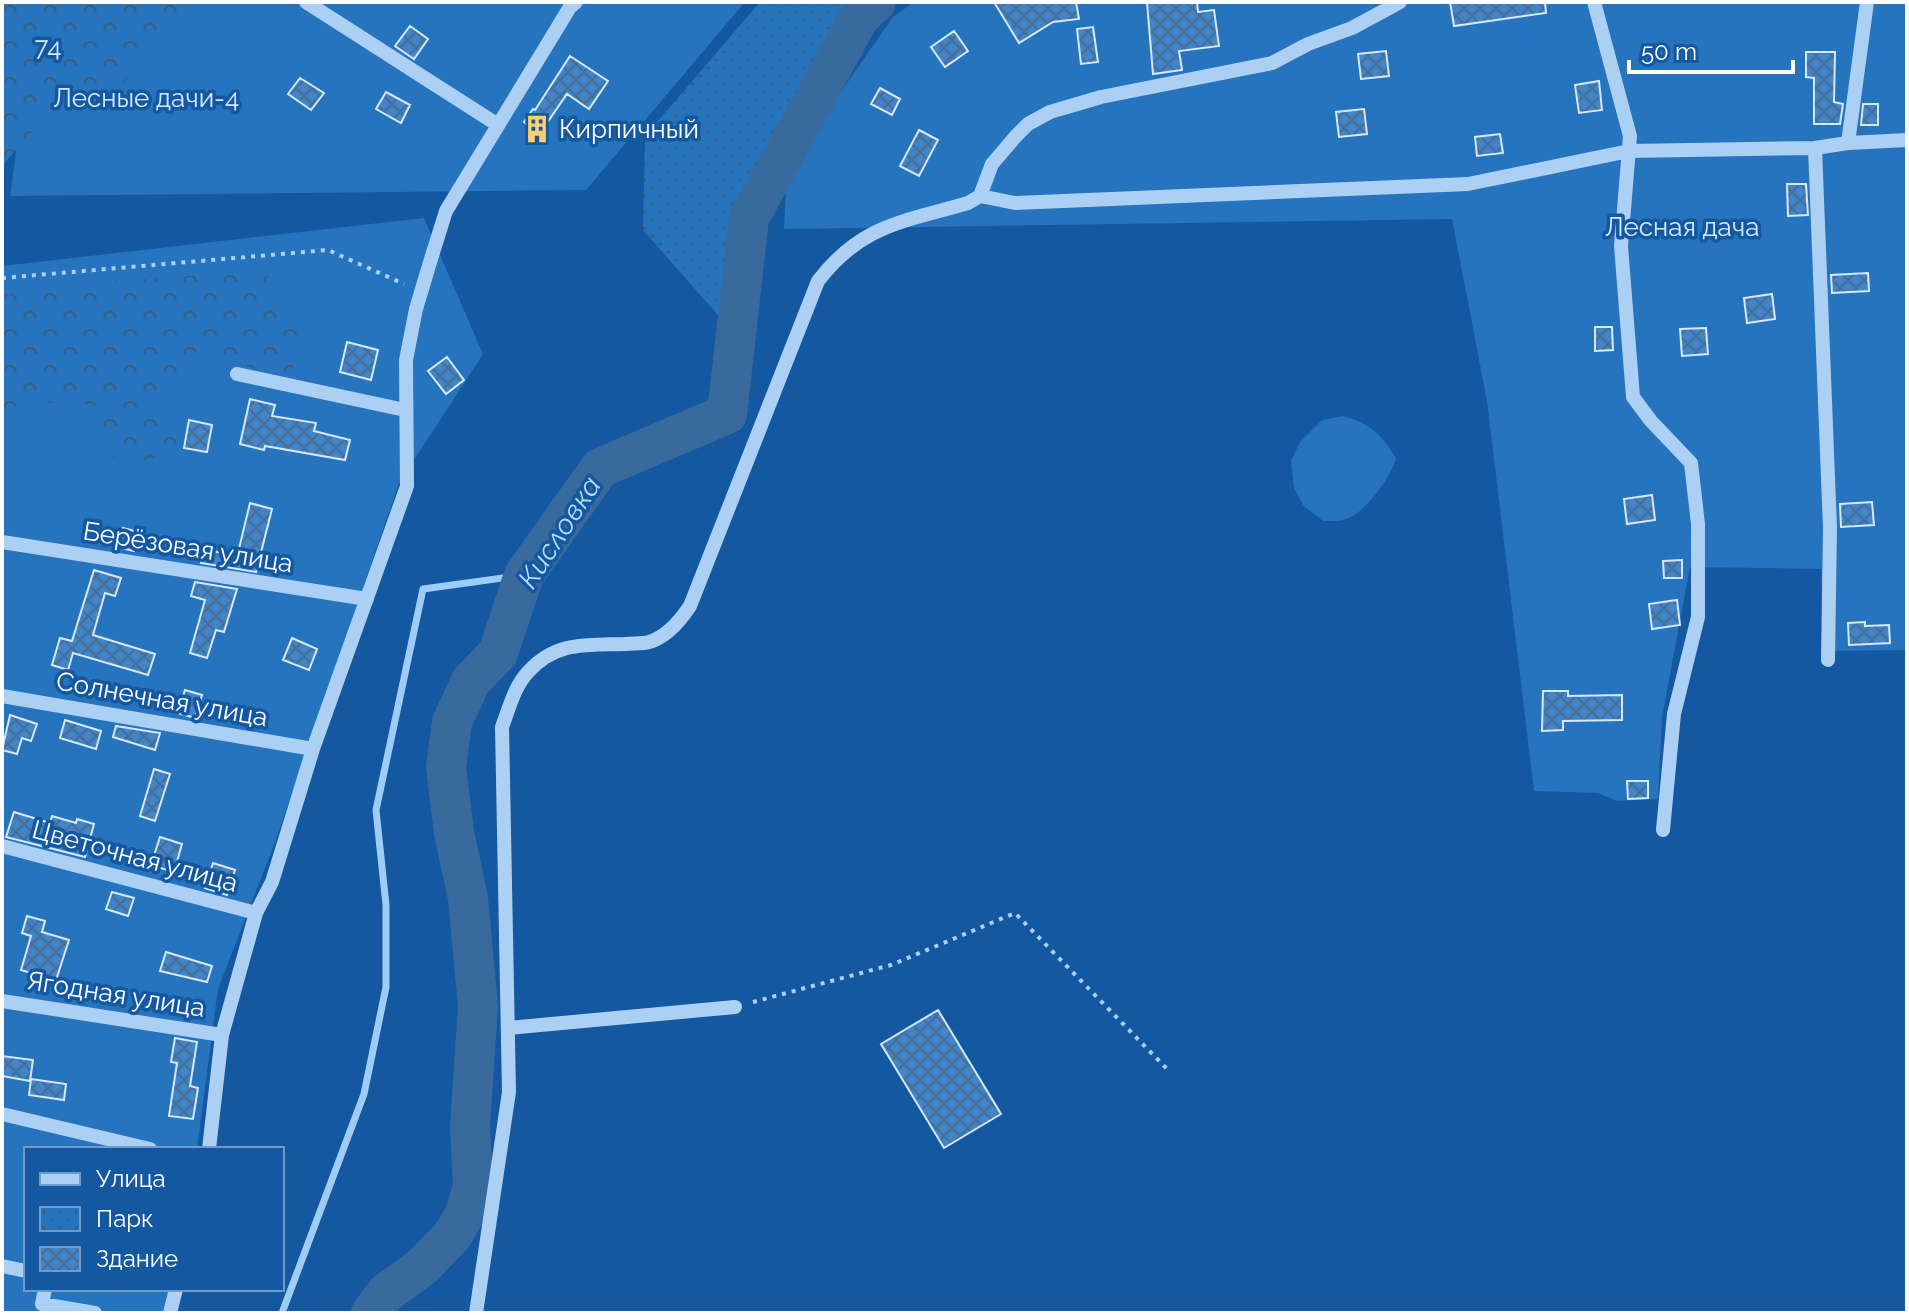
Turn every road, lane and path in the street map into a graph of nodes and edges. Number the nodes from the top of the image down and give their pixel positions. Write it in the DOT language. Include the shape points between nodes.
graph roads {
  1 [pos="306,2"];
  2 [pos="576,2"];
  3 [pos="1400,2"];
  4 [pos="1594,2"];
  5 [pos="1867,2"];
  6 [pos="498,125"];
  7 [pos="1907,140"];
  8 [pos="1848,143"];
  9 [pos="1815,148"];
  10 [pos="1629,151"];
  11 [pos="980,196"];
  12 [pos="2,278"];
  13 [pos="421,291"];
  14 [pos="237,374"];
  15 [pos="405,410"];
  16 [pos="2,542"];
  17 [pos="367,599"];
  18 [pos="1828,660"];
  19 [pos="2,696"];
  20 [pos="313,749"];
  21 [pos="1663,830"];
  22 [pos="2,846"];
  23 [pos="256,913"];
  24 [pos="2,1001"];
  25 [pos="735,1007"];
  26 [pos="508,1028"];
  27 [pos="222,1035"];
  28 [pos="1168,1070"];
  29 [pos="2,1114"];
  30 [pos="142,1147"];
  31 [pos="209,1147"];
  32 [pos="2,1266"];
  33 [pos="24,1271"];
  34 [pos="45,1291"];
  35 [pos="176,1291"];
  36 [pos="95,1313"];
  37 [pos="170,1313"];
  38 [pos="476,1313"];
  1 -- 6 [label="street"];
  2 -- 6 [label="street"];
  3 -- 11 [label="street" via="1272,63 1050,112 1028,124 1000,154"];
  4 -- 10 [label="street" via="1630,136"];
  5 -- 8 [label="street"];
  6 -- 13 [label="street" via="446,211"];
  7 -- 8 [label="street"];
  8 -- 9 [label="street"];
  9 -- 10 [label="street"];
  9 -- 18 [label="street" via="1830,528"];
  10 -- 11 [label="street" via="1468,184 1015,203"];
  10 -- 21 [label="street" via="1621,246 1633,397 1691,463 1698,524 1698,617 1674,714"];
  11 -- 26 [label="street" via="880,228 846,250 818,281 682,619 648,643 567,646 527,672 502,727"];
  12 -- 13 [label="path" via="328,250"];
  13 -- 15 [label="street" via="406,360"];
  14 -- 15 [label="street"];
  15 -- 17 [label="street" via="407,486"];
  16 -- 17 [label="street, Берёзовая улица"];
  17 -- 20 [label="street"];
  19 -- 20 [label="street, Солнечная улица"];
  20 -- 23 [label="street" via="272,882"];
  22 -- 23 [label="street, Цветочная улица"];
  23 -- 27 [label="street"];
  24 -- 27 [label="street, Ягодная улица"];
  25 -- 26 [label="street"];
  25 -- 28 [label="path" via="891,965 1015,913"];
  26 -- 38 [label="street" via="509,1092"];
  27 -- 31 [label="street"];
  29 -- 30 [label="street"];
  32 -- 33 [label="street"];
  34 -- 36 [label="street" via="42,1304"];
  35 -- 37 [label="street"];
}
